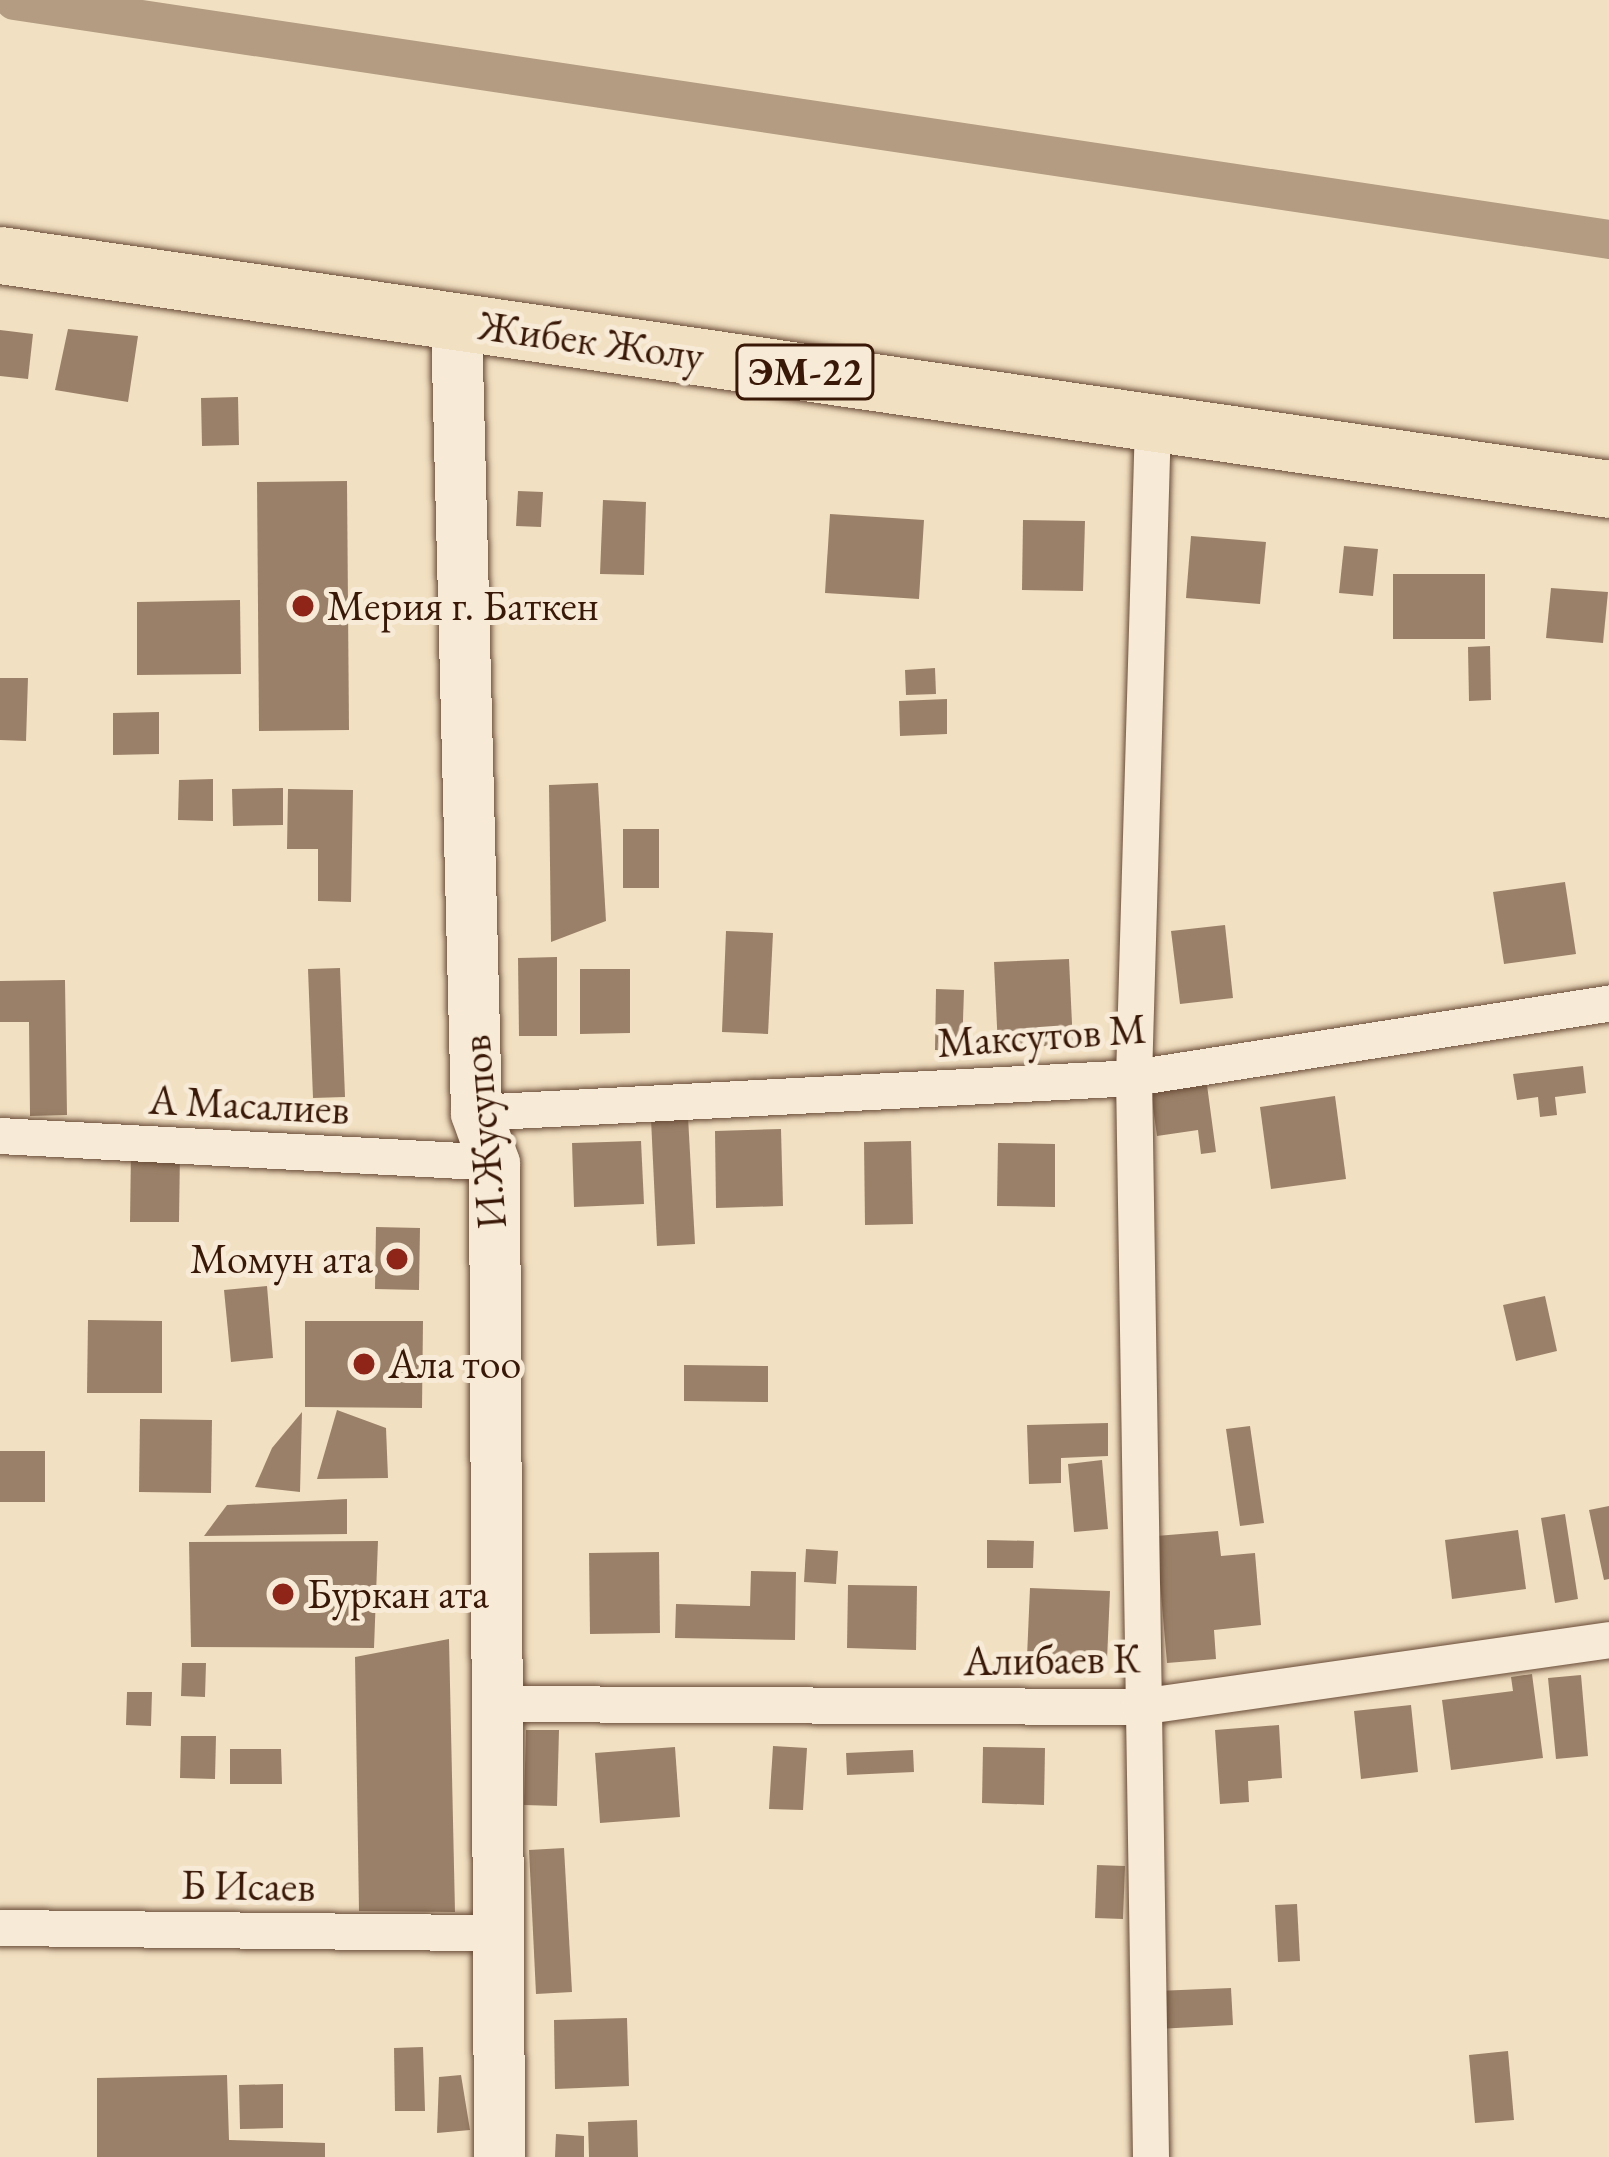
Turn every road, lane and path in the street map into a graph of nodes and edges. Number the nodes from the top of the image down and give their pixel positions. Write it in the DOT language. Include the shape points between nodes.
graph roads {
  1 [pos="0,255"];
  2 [pos="456,322"];
  3 [pos="1153,421"];
  4 [pos="1609,489"];
  5 [pos="1609,1004"];
  6 [pos="1134,1078"];
  7 [pos="476,1113"];
  8 [pos="0,1136"];
  9 [pos="494,1162"];
  10 [pos="1609,1640"];
  11 [pos="492,1704"];
  12 [pos="1140,1707"];
  13 [pos="0,1928"];
  14 [pos="495,1933"];
  15 [pos="499,2157"];
  16 [pos="1150,2157"];
  1 -- 2 [label="main road, Жибек Жолу / ЭМ-22"];
  2 -- 3 [label="main road, Жибек Жолу / ЭМ-22"];
  2 -- 7 [label="street, И.Жусупов"];
  3 -- 4 [label="main road, Жибек Жолу / ЭМ-22"];
  3 -- 6 [label="street"];
  5 -- 6 [label="street, Максутов М"];
  6 -- 7 [label="street, Максутов М"];
  6 -- 12 [label="street"];
  7 -- 9 [label="street, И.Жусупов"];
  8 -- 9 [label="street, А Масалиев"];
  9 -- 11 [label="street, И.Жусупов"];
  10 -- 12 [label="street, Алибаев К"];
  11 -- 12 [label="street, Алибаев К"];
  11 -- 14 [label="street, И.Жусупов"];
  12 -- 16 [label="street"];
  13 -- 14 [label="street, Б Исаев"];
  14 -- 15 [label="street, И.Жусупов"];
}
